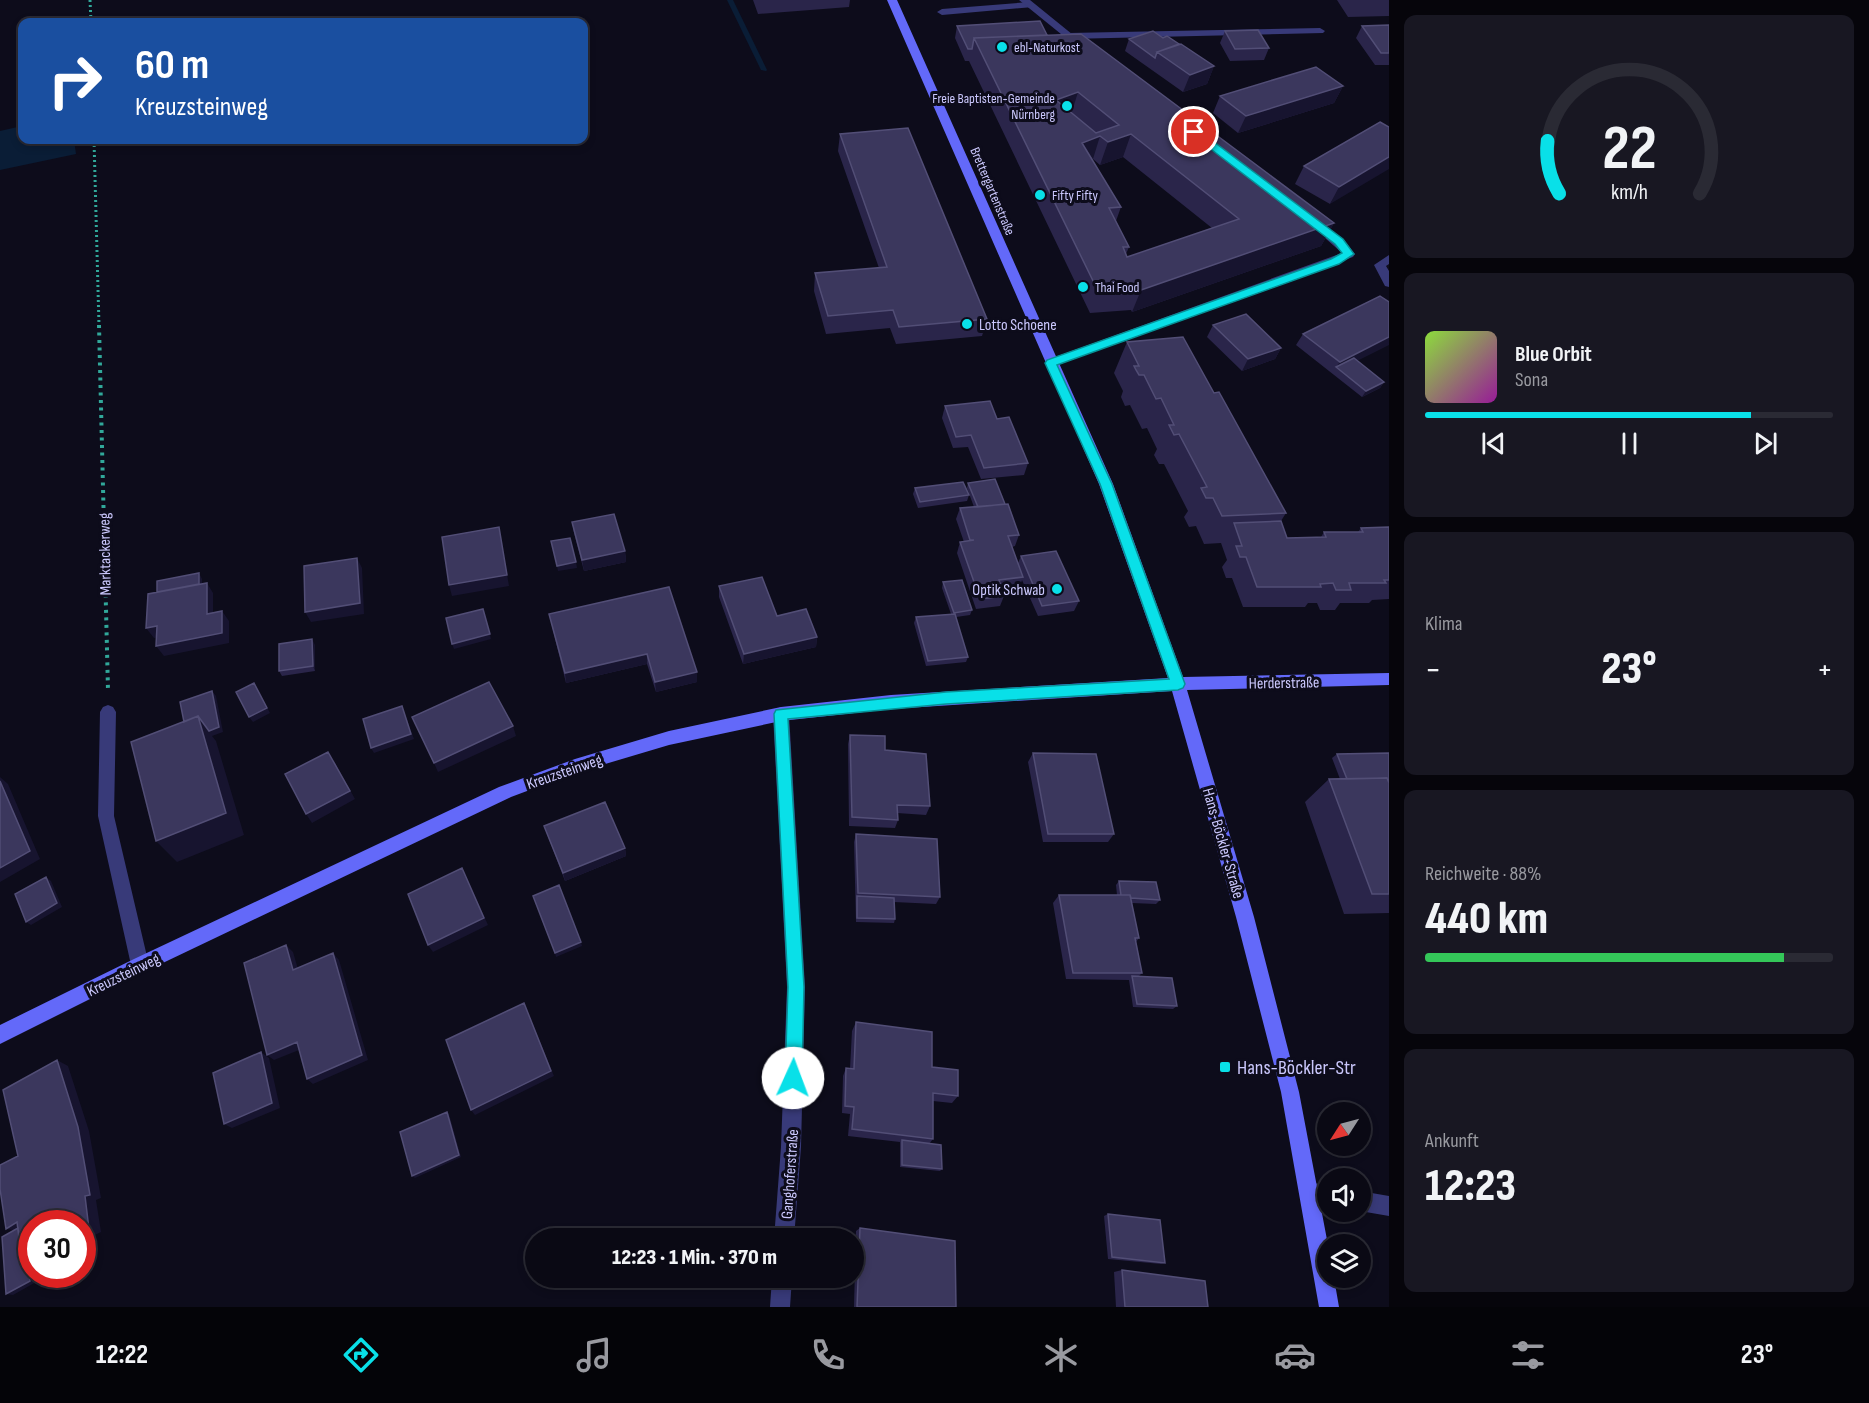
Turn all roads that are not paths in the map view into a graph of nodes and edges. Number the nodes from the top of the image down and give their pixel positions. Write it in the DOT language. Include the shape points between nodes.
graph roads {
  1 [pos="892,0"];
  2 [pos="1027,3"];
  3 [pos="942,12"];
  4 [pos="1320,31"];
  5 [pos="1068,36"];
  6 [pos="1087,50"];
  7 [pos="1302,213"];
  8 [pos="1384,262"];
  9 [pos="1389,283"];
  10 [pos="1051,363"];
  11 [pos="1065,394"];
  12 [pos="1389,679"];
  13 [pos="1178,684"];
  14 [pos="108,712"];
  15 [pos="781,714"];
  16 [pos="140,965"];
  17 [pos="0,1035"];
  18 [pos="1317,1187"];
  19 [pos="1371,1203"];
  20 [pos="1389,1206"];
  21 [pos="1321,1222"];
  22 [pos="785,1228"];
  23 [pos="781,1288"];
  24 [pos="780,1307"];
  25 [pos="1329,1307"];
  1 -- 10 [label="main road, Brettergartenstraße"];
  2 -- 3 [label="street"];
  2 -- 5 [label="street"];
  4 -- 5 [label="street"];
  5 -- 6 [label="street"];
  7 -- 10 [label="street" via="1349,254"];
  8 -- 9 [label="street"];
  10 -- 11 [label="main road, Brettergartenstraße"];
  11 -- 13 [label="main road, Hans-Böckler-Straße" via="1106,484"];
  12 -- 13 [label="main road, Herderstraße"];
  13 -- 15 [label="main road, Kreuzsteinweg" via="946,698"];
  13 -- 18 [label="main road, Hans-Böckler-Straße"];
  14 -- 16 [label="street" via="106,816"];
  15 -- 16 [label="main road, Kreuzsteinweg" via="669,738 539,778"];
  15 -- 22 [label="street, Ganghoferstraße" via="796,987"];
  16 -- 17 [label="main road, Kreuzsteinweg"];
  19 -- 20 [label="street"];
  21 -- 25 [label="main road, Hans-Böckler-Straße"];
  23 -- 24 [label="street"];
}
